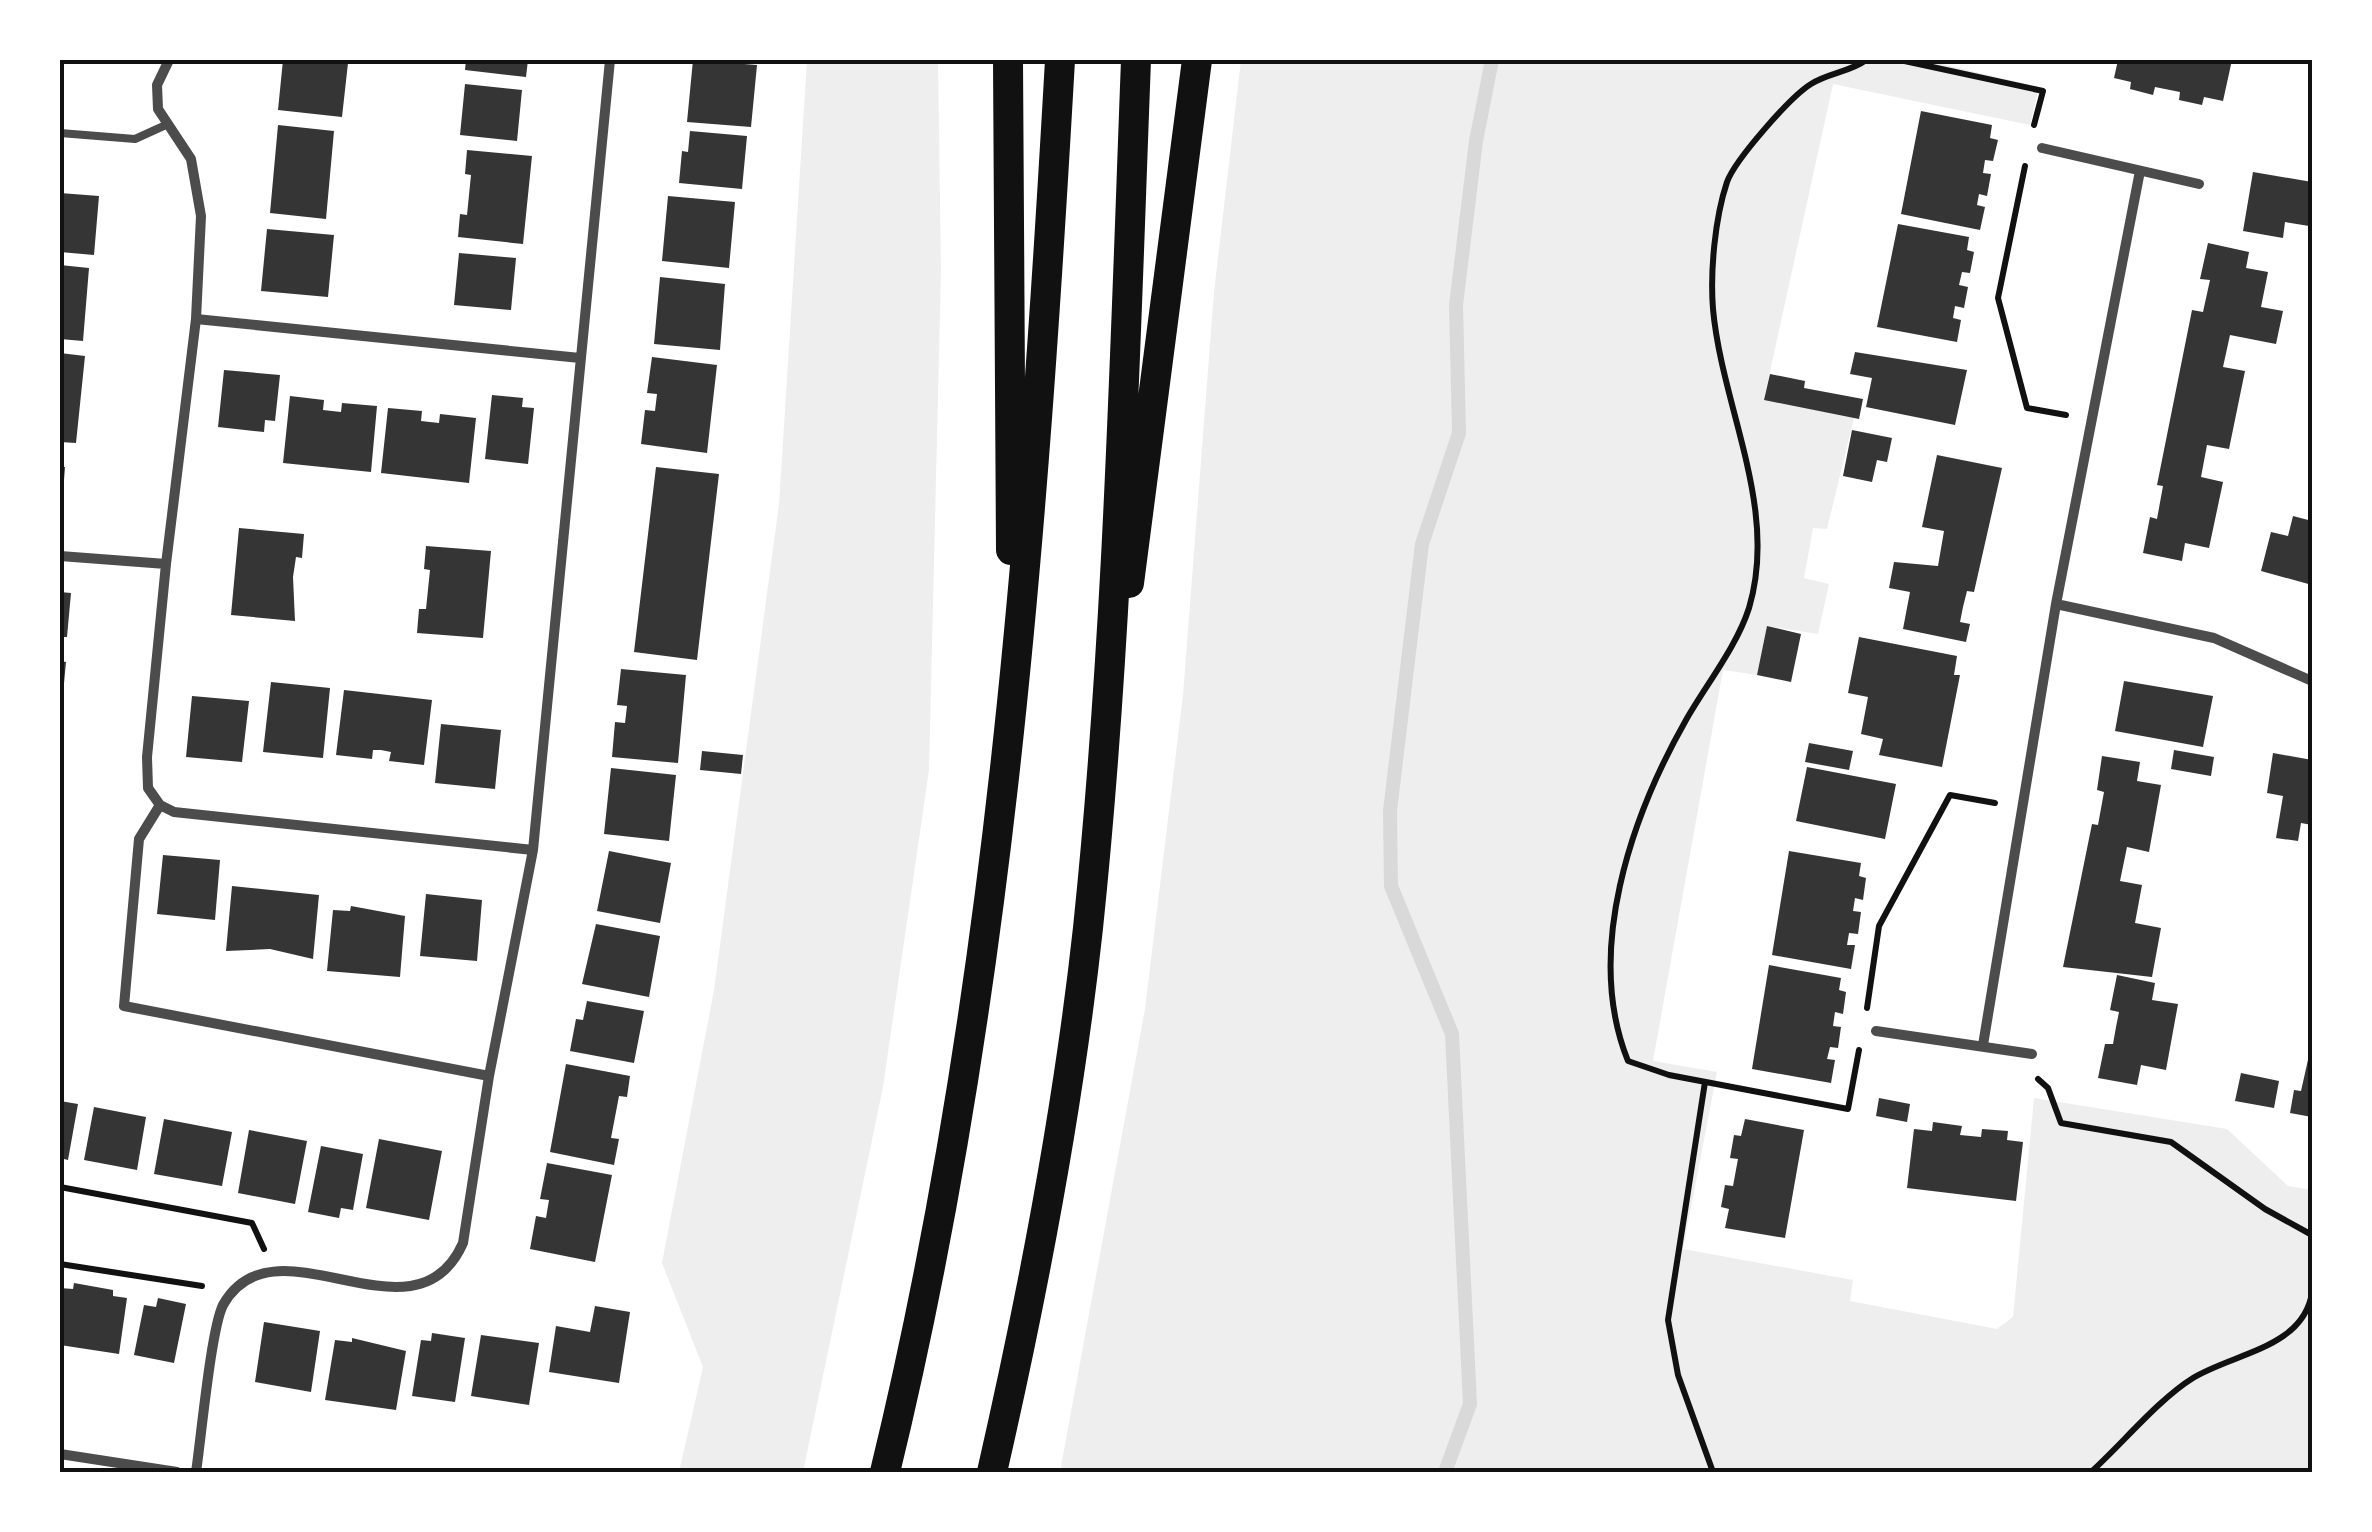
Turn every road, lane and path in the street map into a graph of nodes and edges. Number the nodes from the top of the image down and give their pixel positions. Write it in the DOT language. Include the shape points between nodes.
graph roads {
  1 [pos="169,60"];
  2 [pos="610,60"];
  3 [pos="1008,60"];
  4 [pos="1060,60"];
  5 [pos="1136,60"];
  6 [pos="1197,60"];
  7 [pos="1866,60"];
  8 [pos="1900,60"];
  9 [pos="168,124"];
  10 [pos="60,133"];
  11 [pos="2029,144"];
  12 [pos="2042,148"];
  13 [pos="2025,164"];
  14 [pos="2140,171"];
  15 [pos="2198,184"];
  16 [pos="196,319"];
  17 [pos="580,358"];
  18 [pos="2092,420"];
  19 [pos="60,556"];
  20 [pos="166,564"];
  21 [pos="2056,604"];
  22 [pos="2312,680"];
  23 [pos="1012,723"];
  24 [pos="1100,794"];
  25 [pos="160,805"];
  26 [pos="2022,808"];
  27 [pos="533,850"];
  28 [pos="1870,1030"];
  29 [pos="1982,1046"];
  30 [pos="2032,1054"];
  31 [pos="489,1076"];
  32 [pos="1705,1082"];
  33 [pos="60,1187"];
  34 [pos="2312,1235"];
  35 [pos="60,1264"];
  36 [pos="272,1268"];
  37 [pos="243,1279"];
  38 [pos="2312,1293"];
  39 [pos="60,1454"];
  40 [pos="177,1472"];
  41 [pos="196,1472"];
  42 [pos="885,1472"];
  43 [pos="992,1472"];
  44 [pos="1713,1472"];
  45 [pos="2091,1472"];
  1 -- 9 [label="street" via="157,85 158,109"];
  2 -- 17 [label="street"];
  3 -- 23 [label="highway"];
  4 -- 23 [label="highway" via="1033,506"];
  5 -- 24 [label="highway"];
  6 -- 24 [label="highway"];
  7 -- 32 [label="path" via="1810,84 1770,125 1728,178 1720,213 1713,309 1752,491 1758,556 1748,610 1657,772 1628,853 1613,940 1615,1028 1628,1060"];
  8 -- 11 [label="path" via="2042,91"];
  9 -- 10 [label="lane" via="135,139"];
  9 -- 16 [label="street" via="192,159 201,216"];
  12 -- 14 [label="street"];
  13 -- 18 [label="path" via="1998,298 2027,408"];
  14 -- 15 [label="street"];
  14 -- 18 [label="street"];
  16 -- 17 [label="street"];
  16 -- 20 [label="street"];
  17 -- 27 [label="street"];
  18 -- 21 [label="street"];
  19 -- 20 [label="street"];
  20 -- 25 [label="street" via="147,757 148,788"];
  21 -- 22 [label="street" via="2214,638"];
  21 -- 26 [label="street"];
  23 -- 42 [label="highway" via="964,1090"];
  24 -- 43 [label="highway" via="1087,932 1038,1266"];
  25 -- 27 [label="street" via="174,812"];
  25 -- 31 [label="street" via="139,840 124,1006"];
  26 -- 28 [label="path" via="1950,794 1879,926"];
  26 -- 29 [label="street"];
  27 -- 31 [label="street"];
  28 -- 29 [label="street"];
  28 -- 32 [label="path" via="1848,1109"];
  29 -- 30 [label="street"];
  30 -- 34 [label="path" via="2036,1077 2048,1088 2061,1123 2171,1142"];
  31 -- 36 [label="street" via="463,1242 452,1267 422,1282 370,1286"];
  32 -- 44 [label="path" via="1668,1320 1678,1376"];
  33 -- 36 [label="path" via="252,1223"];
  35 -- 37 [label="path" via="197,1286"];
  36 -- 37 [label="street"];
  37 -- 41 [label="street" via="222,1308"];
  38 -- 45 [label="path" via="2309,1310 2285,1337 2192,1379"];
  39 -- 40 [label="street"];
}
